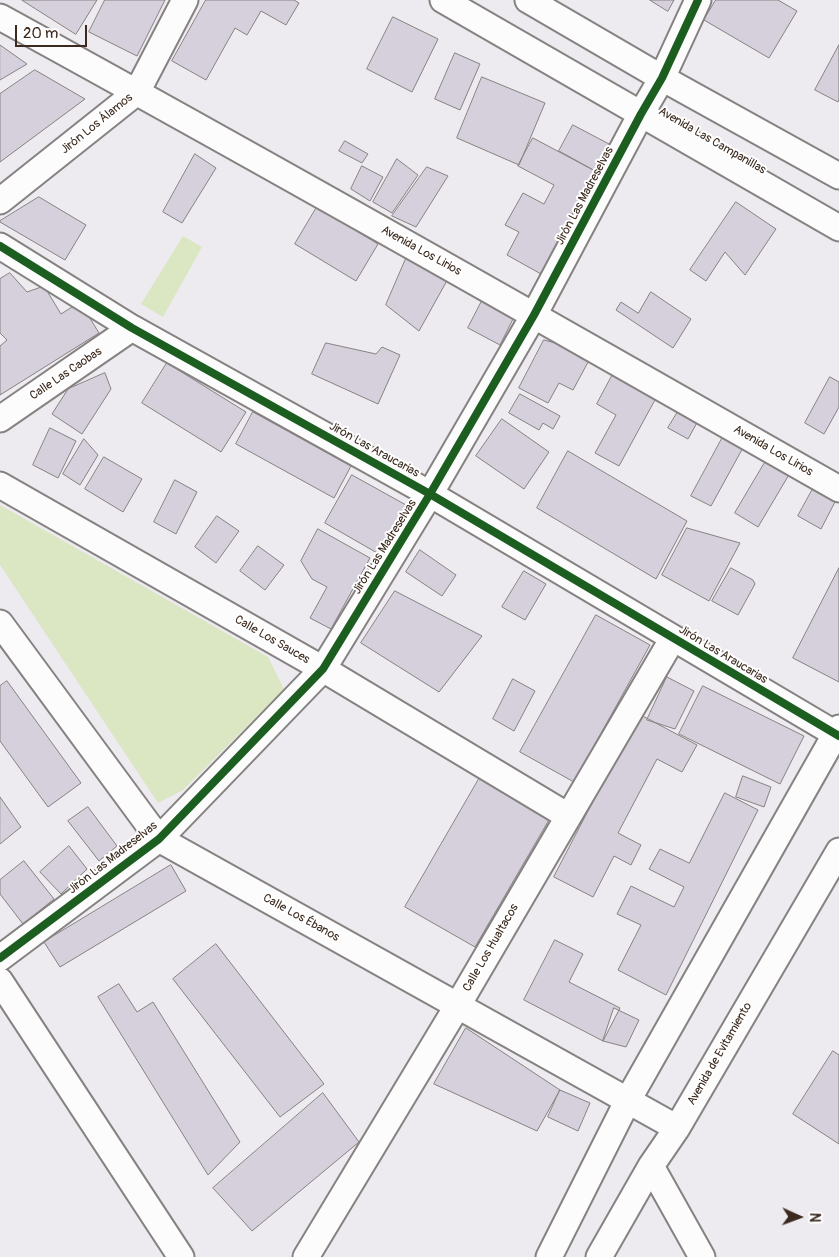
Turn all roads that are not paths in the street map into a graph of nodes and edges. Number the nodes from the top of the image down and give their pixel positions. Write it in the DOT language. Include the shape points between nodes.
graph roads {
  1 [pos="185,0"];
  2 [pos="443,0"];
  3 [pos="528,0"];
  4 [pos="698,0"];
  5 [pos="0,17"];
  6 [pos="662,78"];
  7 [pos="137,92"];
  8 [pos="641,114"];
  9 [pos="839,176"];
  10 [pos="0,201"];
  11 [pos="839,228"];
  12 [pos="0,246"];
  13 [pos="534,315"];
  14 [pos="132,328"];
  15 [pos="0,419"];
  16 [pos="0,485"];
  17 [pos="839,489"];
  18 [pos="430,494"];
  19 [pos="0,624"];
  20 [pos="673,638"];
  21 [pos="323,669"];
  22 [pos="838,733"];
  23 [pos="568,816"];
  24 [pos="159,839"];
  25 [pos="839,851"];
  26 [pos="0,958"];
  27 [pos="0,981"];
  28 [pos="458,1005"];
  29 [pos="628,1100"];
  30 [pos="677,1128"];
  31 [pos="651,1166"];
  32 [pos="181,1257"];
  33 [pos="306,1257"];
  34 [pos="549,1257"];
  35 [pos="599,1257"];
  36 [pos="702,1257"];
  1 -- 7 [label="street, Jirón Los Álamos"];
  2 -- 8 [label="street, Avenida Las Campanillas"];
  3 -- 6 [label="street"];
  4 -- 6 [label="street, Jirón Las Madreselvas"];
  5 -- 7 [label="street, Avenida Los Lirios"];
  6 -- 8 [label="street, Jirón Las Madreselvas"];
  6 -- 9 [label="street"];
  7 -- 10 [label="street, Jirón Los Álamos"];
  7 -- 13 [label="street, Avenida Los Lirios"];
  8 -- 11 [label="street, Avenida Las Campanillas"];
  8 -- 13 [label="street, Jirón Las Madreselvas"];
  12 -- 14 [label="street, Jirón Las Araucarias"];
  13 -- 17 [label="street, Avenida Los Lirios"];
  13 -- 18 [label="street, Jirón Las Madreselvas"];
  14 -- 15 [label="street, Calle Las Caobas"];
  14 -- 18 [label="street, Jirón Las Araucarias"];
  16 -- 21 [label="street, Calle Los Sauces"];
  18 -- 20 [label="street, Jirón Las Araucarias"];
  18 -- 21 [label="street, Jirón Las Madreselvas"];
  19 -- 24 [label="street, Calle Los Ébanos"];
  20 -- 22 [label="street, Jirón Las Araucarias"];
  20 -- 23 [label="street, Calle Los Hualtacos"];
  21 -- 23 [label="street, Calle Los Sauces"];
  21 -- 24 [label="street, Jirón Las Madreselvas"];
  22 -- 29 [label="street"];
  23 -- 28 [label="street, Calle Los Hualtacos"];
  24 -- 26 [label="street, Jirón Las Madreselvas"];
  24 -- 28 [label="street, Calle Los Ébanos"];
  25 -- 30 [label="street, Avenida de Evitamiento"];
  27 -- 32 [label="street"];
  28 -- 29 [label="street, Calle Los Ébanos"];
  28 -- 33 [label="street, Calle Los Hualtacos"];
  29 -- 30 [label="street, Calle Los Ébanos"];
  29 -- 34 [label="street"];
  30 -- 31 [label="street, Avenida de Evitamiento"];
  31 -- 35 [label="street, Avenida de Evitamiento"];
  31 -- 36 [label="street"];
}
